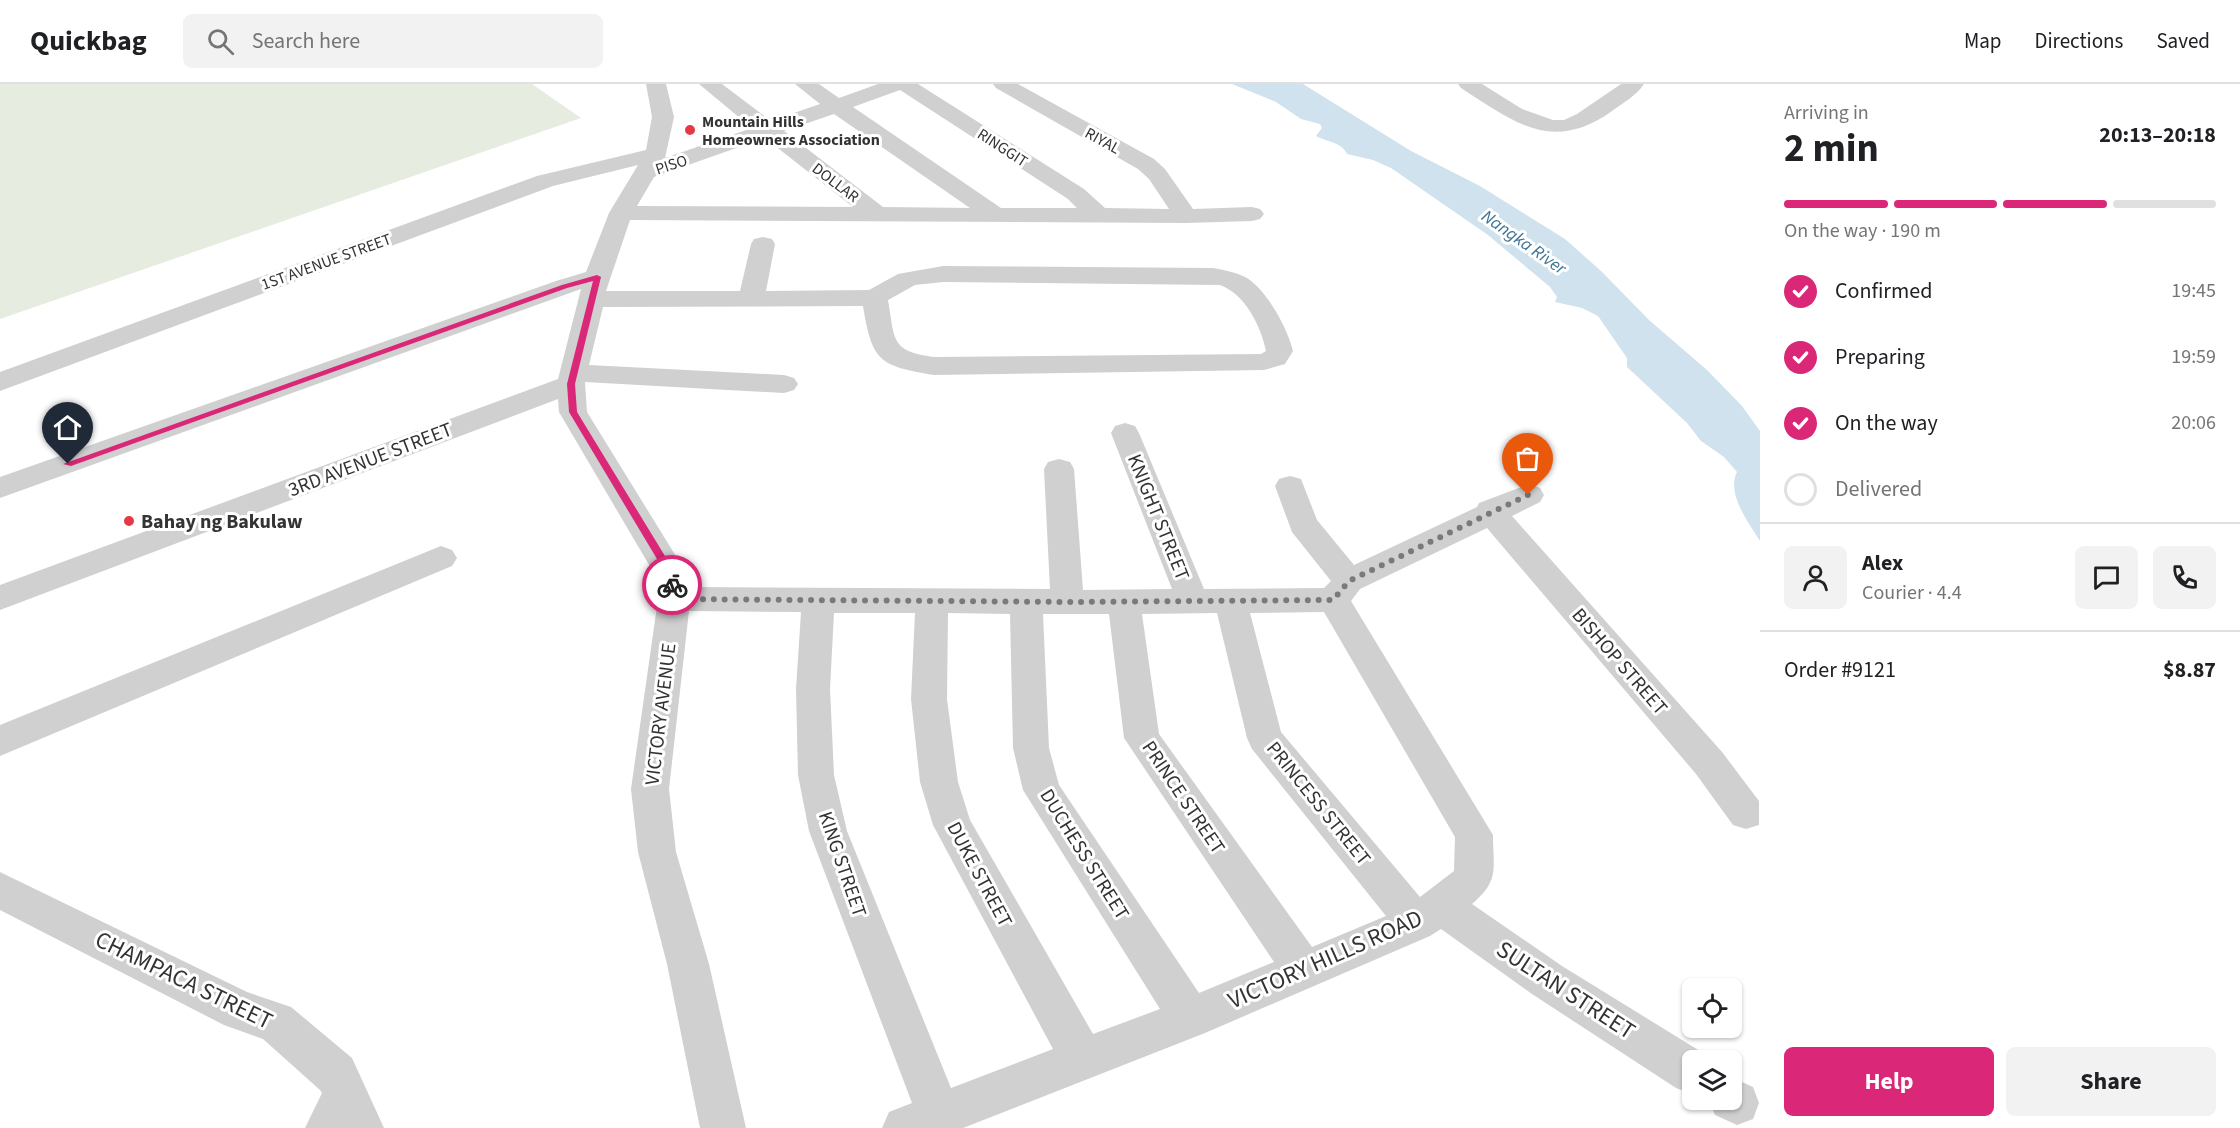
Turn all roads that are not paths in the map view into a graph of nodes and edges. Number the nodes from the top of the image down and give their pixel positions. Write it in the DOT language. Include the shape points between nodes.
graph roads {
  1 [pos="656,84"];
  2 [pos="709,84"];
  3 [pos="805,84"];
  4 [pos="898,84"];
  5 [pos="904,84"];
  6 [pos="1003,84"];
  7 [pos="1468,84"];
  8 [pos="1634,84"];
  9 [pos="840,106"];
  10 [pos="768,131"];
  11 [pos="651,163"];
  12 [pos="621,213"];
  13 [pos="878,214"];
  14 [pos="1252,214"];
  15 [pos="996,215"];
  16 [pos="1098,215"];
  17 [pos="1186,216"];
  18 [pos="764,244"];
  19 [pos="594,288"];
  20 [pos="875,298"];
  21 [pos="751,299"];
  22 [pos="573,378"];
  23 [pos="0,382"];
  24 [pos="784,384"];
  25 [pos="1125,433"];
  26 [pos="1059,469"];
  27 [pos="1290,486"];
  28 [pos="0,488"];
  29 [pos="1528,495"];
  30 [pos="1490,511"];
  31 [pos="441,558"];
  32 [pos="1341,590"];
  33 [pos="0,598"];
  34 [pos="674,599"];
  35 [pos="818,601"];
  36 [pos="932,601"];
  37 [pos="1193,601"];
  38 [pos="1230,601"];
  39 [pos="1026,602"];
  40 [pos="1067,602"];
  41 [pos="1124,602"];
  42 [pos="0,741"];
  43 [pos="1746,813"];
  44 [pos="0,890"];
  45 [pos="1429,914"];
  46 [pos="1303,969"];
  47 [pos="1190,1018"];
  48 [pos="1082,1058"];
  49 [pos="1682,1066"];
  50 [pos="345,1117"];
  51 [pos="922,1121"];
  52 [pos="723,1128"];
  1 -- 11 [label="street" via="663,117"];
  2 -- 10 [label="street, DOLLAR"];
  3 -- 9 [label="street"];
  4 -- 9 [label="street, PISO"];
  5 -- 16 [label="street, RINGGIT" via="1076,194"];
  6 -- 17 [label="street, RIYAL" via="1146,164"];
  7 -- 8 [label="street" via="1522,116 1544,125 1565,126 1605,106"];
  9 -- 10 [label="street, PISO"];
  9 -- 15 [label="street"];
  10 -- 11 [label="street, PISO"];
  10 -- 13 [label="street, DOLLAR"];
  11 -- 12 [label="street, VICTORY AVENUE"];
  11 -- 23 [label="street, 1ST AVENUE STREET" via="545,181"];
  12 -- 13 [label="street"];
  12 -- 19 [label="street, VICTORY AVENUE"];
  13 -- 15 [label="street"];
  14 -- 17 [label="street"];
  15 -- 16 [label="street"];
  16 -- 17 [label="street"];
  18 -- 21 [label="street"];
  19 -- 21 [label="street"];
  19 -- 22 [label="street, VICTORY AVENUE"];
  19 -- 28 [label="street" via="565,286"];
  20 -- 20 [label="street" via="883,344 899,360 911,363 934,366 1264,363 1280,351 1279,340 1249,294 1230,279 1213,276 943,274 890,285"];
  20 -- 21 [label="street"];
  22 -- 24 [label="street"];
  22 -- 33 [label="street, 3RD AVENUE STREET"];
  22 -- 34 [label="street, VICTORY AVENUE" via="573,412 671,574"];
  25 -- 37 [label="street, KNIGHT STREET"];
  26 -- 40 [label="street"];
  27 -- 32 [label="street" via="1303,524"];
  29 -- 30 [label="street"];
  30 -- 32 [label="street"];
  30 -- 43 [label="street, BISHOP STREET" via="1709,763"];
  31 -- 42 [label="street"];
  32 -- 38 [label="street"];
  32 -- 45 [label="street, VICTORY HILLS ROAD" via="1474,834 1473,879"];
  34 -- 35 [label="street"];
  34 -- 52 [label="street, VICTORY AVENUE" via="650,789 657,852 688,964"];
  35 -- 36 [label="street"];
  35 -- 51 [label="street, KING STREET" via="813,689 816,775 828,831"];
  36 -- 39 [label="street"];
  36 -- 48 [label="street, DUKE STREET" via="930,699 939,782 952,825"];
  37 -- 38 [label="street"];
  37 -- 41 [label="street"];
  38 -- 45 [label="street, PRINCESS STREET" via="1265,738"];
  39 -- 40 [label="street"];
  39 -- 47 [label="street, DUCHESS STREET" via="1031,748 1042,790"];
  40 -- 41 [label="street"];
  41 -- 46 [label="street, PRINCE STREET" via="1142,738"];
  44 -- 50 [label="street, CHAMPACA STREET" via="239,1010 276,1023 336,1074"];
  45 -- 46 [label="street, VICTORY HILLS ROAD"];
  45 -- 49 [label="street, SULTAN STREET" via="1547,980"];
  46 -- 47 [label="street, VICTORY HILLS ROAD"];
  47 -- 48 [label="street, VICTORY HILLS ROAD"];
  48 -- 51 [label="street, VICTORY HILLS ROAD"];
}
